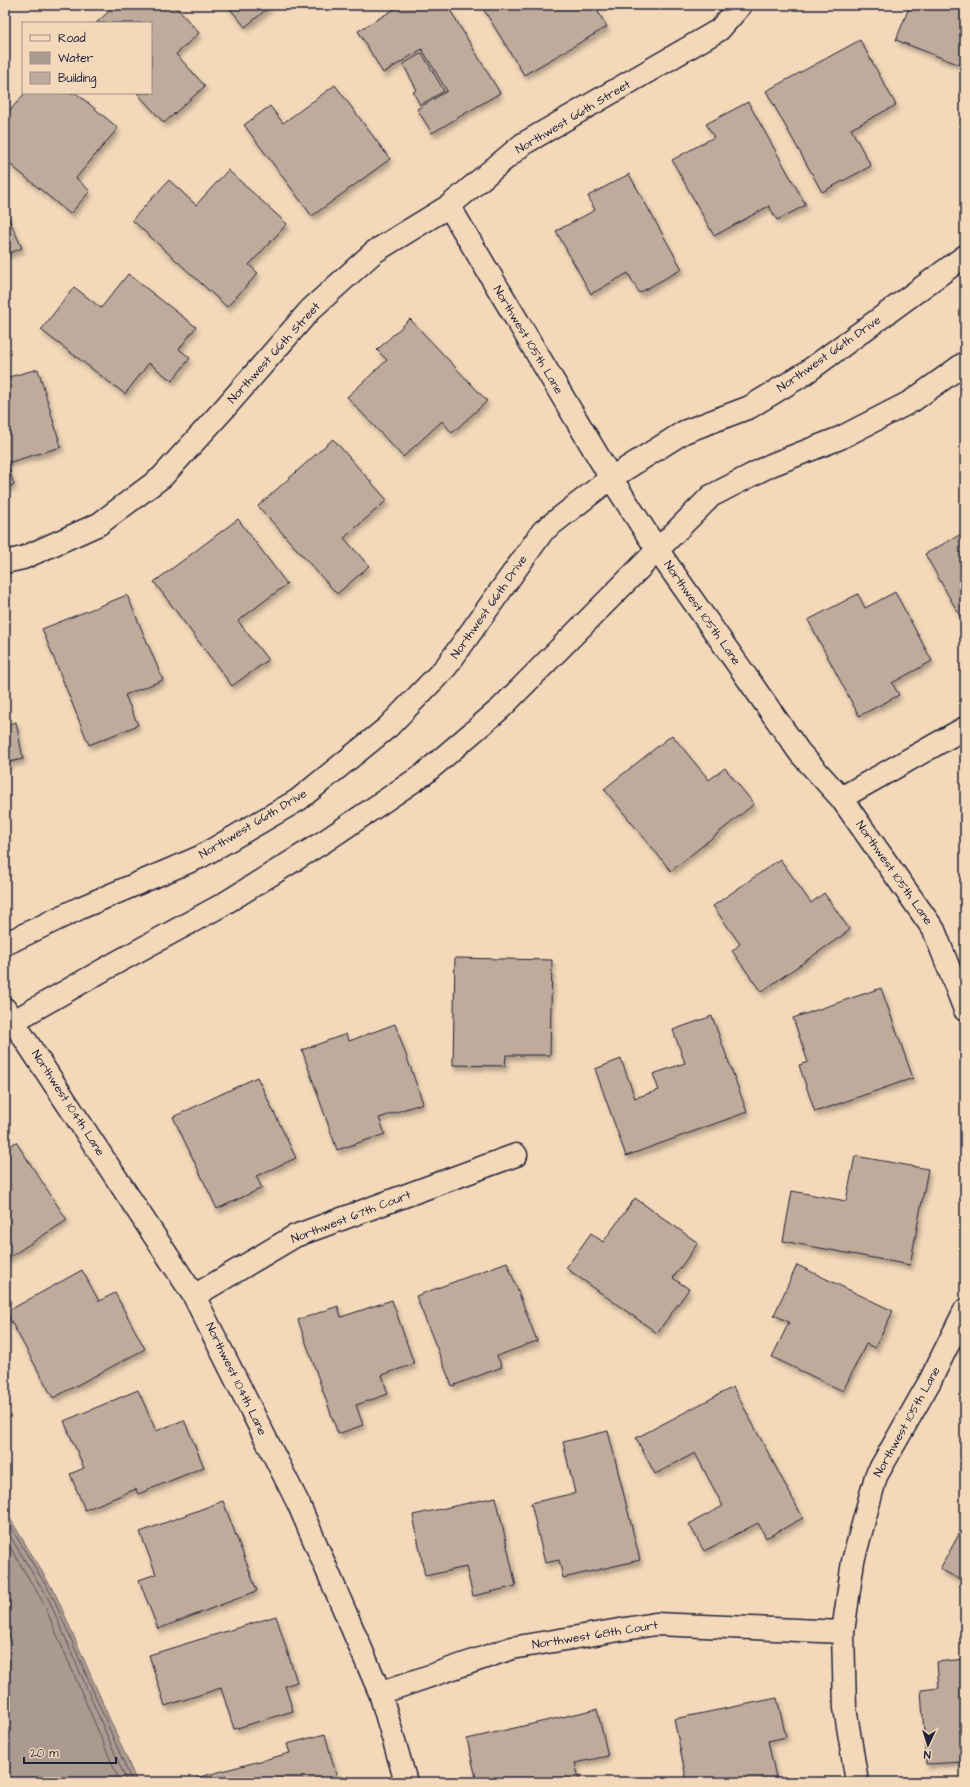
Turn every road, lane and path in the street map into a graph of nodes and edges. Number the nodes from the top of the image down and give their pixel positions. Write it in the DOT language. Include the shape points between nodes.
graph roads {
  1 [pos="741,5"];
  2 [pos="449,206"];
  3 [pos="965,256"];
  4 [pos="965,362"];
  5 [pos="611,478"];
  6 [pos="658,551"];
  7 [pos="5,562"];
  8 [pos="965,728"];
  9 [pos="841,798"];
  10 [pos="5,944"];
  11 [pos="965,1010"];
  12 [pos="8,1019"];
  13 [pos="516,1155"];
  14 [pos="194,1296"];
  15 [pos="965,1310"];
  16 [pos="843,1632"];
  17 [pos="380,1693"];
  18 [pos="406,1782"];
  19 [pos="857,1782"];
  1 -- 2 [label="street, Northwest 66th Street" via="719,30 523,144"];
  2 -- 5 [label="street, Northwest 105th Lane"];
  2 -- 7 [label="street, Northwest 66th Street" via="374,252 310,310 162,477 100,524 23,558"];
  3 -- 5 [label="street, Northwest 66th Drive" via="804,374 750,407 684,432"];
  4 -- 6 [label="street" via="912,401 840,438 771,465 711,496"];
  5 -- 6 [label="street, Northwest 105th Lane"];
  5 -- 10 [label="street, Northwest 66th Drive" via="543,530 446,667 388,727 298,800 200,857 80,908"];
  6 -- 9 [label="street, Northwest 105th Lane" via="800,753"];
  6 -- 12 [label="street" via="501,708 424,774 325,841 222,905"];
  8 -- 9 [label="street"];
  9 -- 11 [label="street, Northwest 105th Lane" via="934,930"];
  12 -- 14 [label="street, Northwest 104th Lane"];
  13 -- 14 [label="street, Northwest 67th Court" via="295,1236"];
  14 -- 17 [label="street, Northwest 104th Lane" via="298,1505"];
  15 -- 16 [label="street, Northwest 105th Lane" via="930,1382 876,1476 853,1561"];
  16 -- 17 [label="street, Northwest 68th Court" via="655,1624 512,1648"];
  16 -- 19 [label="street, Northwest 105th Lane" via="845,1708"];
  17 -- 18 [label="street, Northwest 104th Lane"];
}
